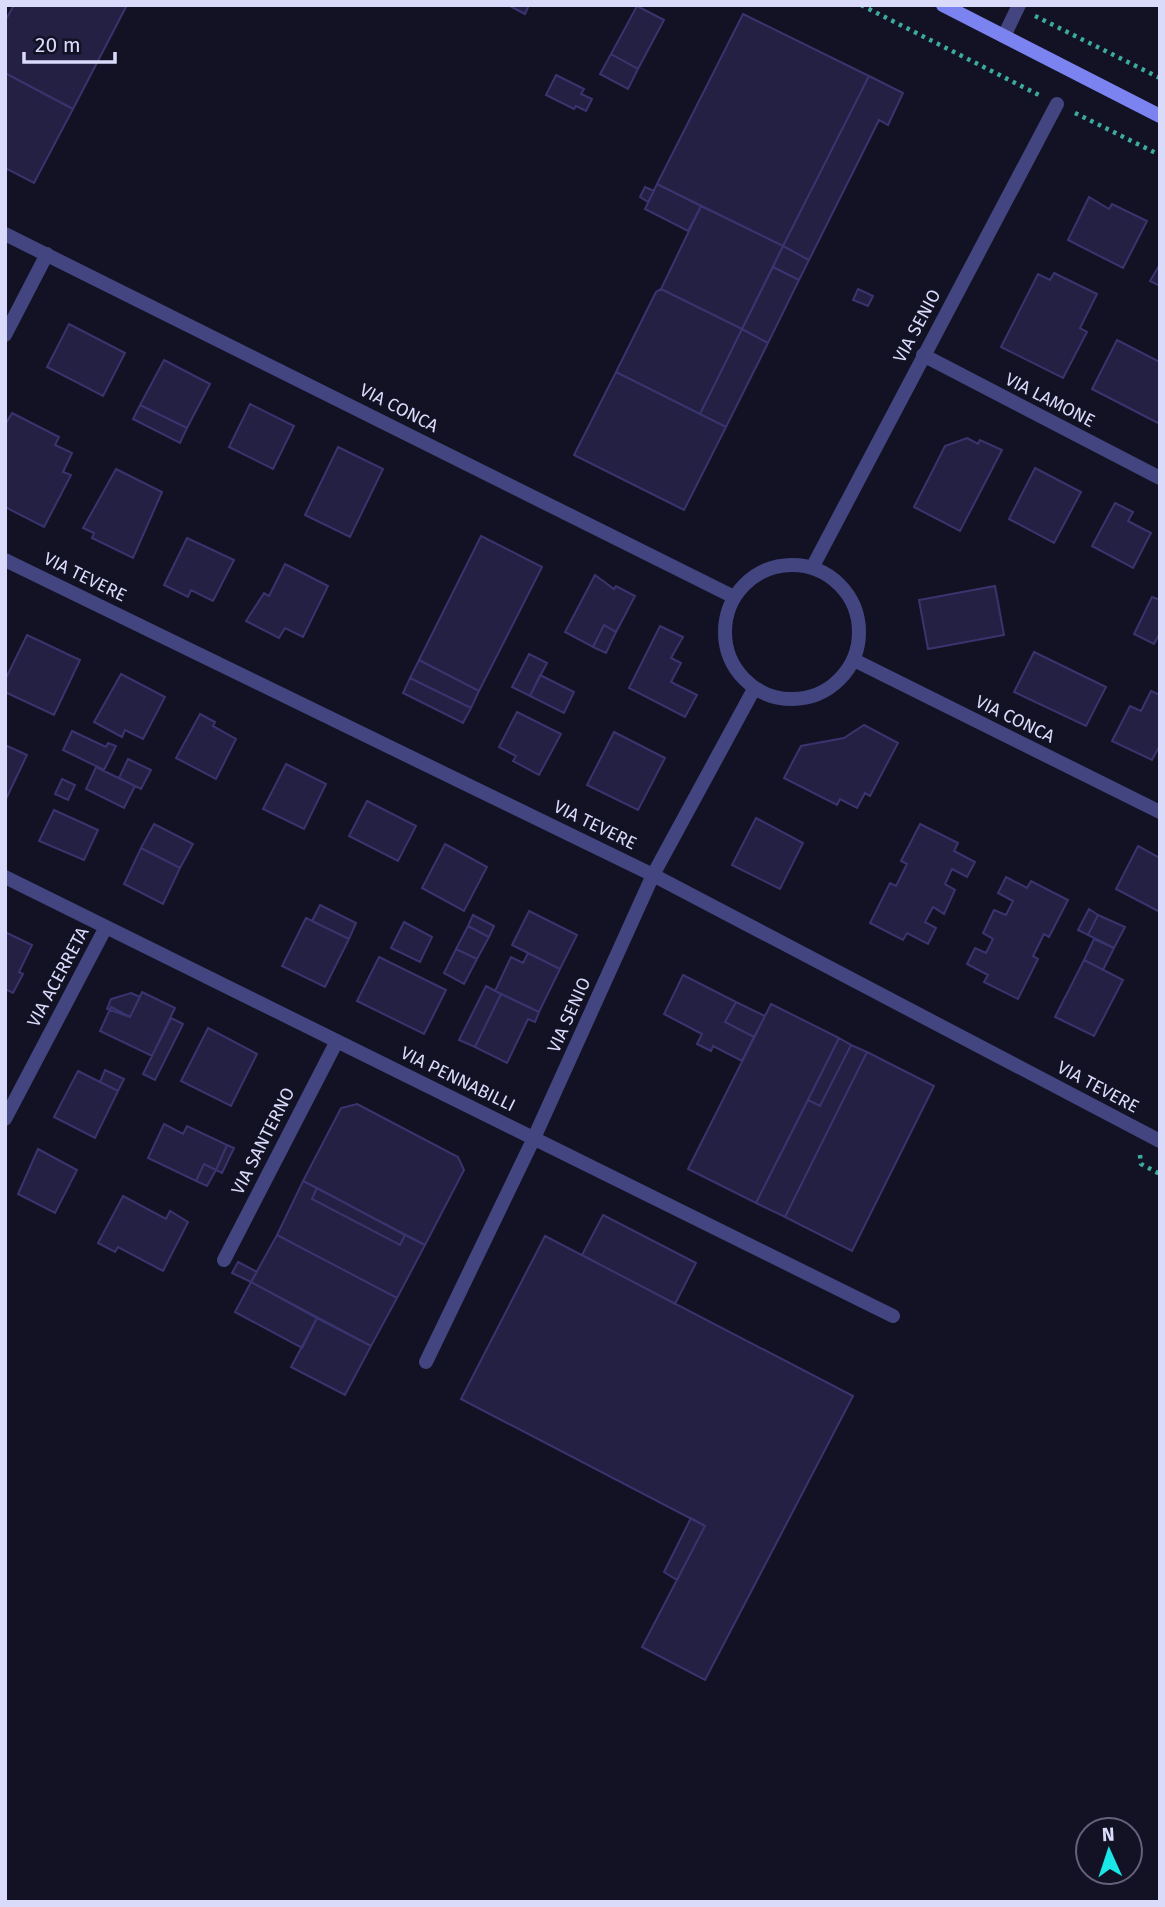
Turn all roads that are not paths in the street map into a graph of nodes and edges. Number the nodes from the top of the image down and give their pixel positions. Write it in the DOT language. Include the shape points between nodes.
graph roads {
  1 [pos="943,5"];
  2 [pos="1019,6"];
  3 [pos="1004,37"];
  4 [pos="1057,104"];
  5 [pos="1160,116"];
  6 [pos="5,234"];
  7 [pos="47,254"];
  8 [pos="5,335"];
  9 [pos="923,355"];
  10 [pos="1160,478"];
  11 [pos="5,560"];
  12 [pos="812,568"];
  13 [pos="734,597"];
  14 [pos="854,660"];
  15 [pos="754,689"];
  16 [pos="1160,812"];
  17 [pos="653,875"];
  18 [pos="5,877"];
  19 [pos="106,927"];
  20 [pos="337,1041"];
  21 [pos="5,1119"];
  22 [pos="534,1138"];
  23 [pos="1160,1141"];
  24 [pos="224,1260"];
  25 [pos="894,1315"];
  26 [pos="426,1362"];
  1 -- 3 [label="main road"];
  2 -- 3 [label="street"];
  3 -- 5 [label="main road"];
  4 -- 9 [label="street, VIA SENIO"];
  6 -- 7 [label="street, VIA CONCA"];
  7 -- 8 [label="street"];
  7 -- 13 [label="street, VIA CONCA"];
  9 -- 10 [label="street, VIA LAMONE"];
  9 -- 12 [label="street, VIA SENIO"];
  11 -- 17 [label="street, VIA TEVERE"];
  12 -- 13 [label="street" via="768,569 748,580"];
  12 -- 14 [label="street" via="833,578 858,615"];
  13 -- 15 [label="street" via="726,616 726,647 739,675"];
  14 -- 15 [label="street" via="841,680 821,694 799,700 775,698"];
  14 -- 16 [label="street, VIA CONCA"];
  15 -- 17 [label="street, VIA SENIO"];
  17 -- 22 [label="street, VIA SENIO"];
  17 -- 23 [label="street, VIA TEVERE"];
  18 -- 19 [label="street, VIA PENNABILLI"];
  19 -- 20 [label="street, VIA PENNABILLI"];
  19 -- 21 [label="street, VIA ACERRETA"];
  20 -- 22 [label="street, VIA PENNABILLI"];
  20 -- 24 [label="street, VIA SANTERNO"];
  22 -- 25 [label="street, VIA PENNABILLI"];
  22 -- 26 [label="street, VIA SENIO"];
}
